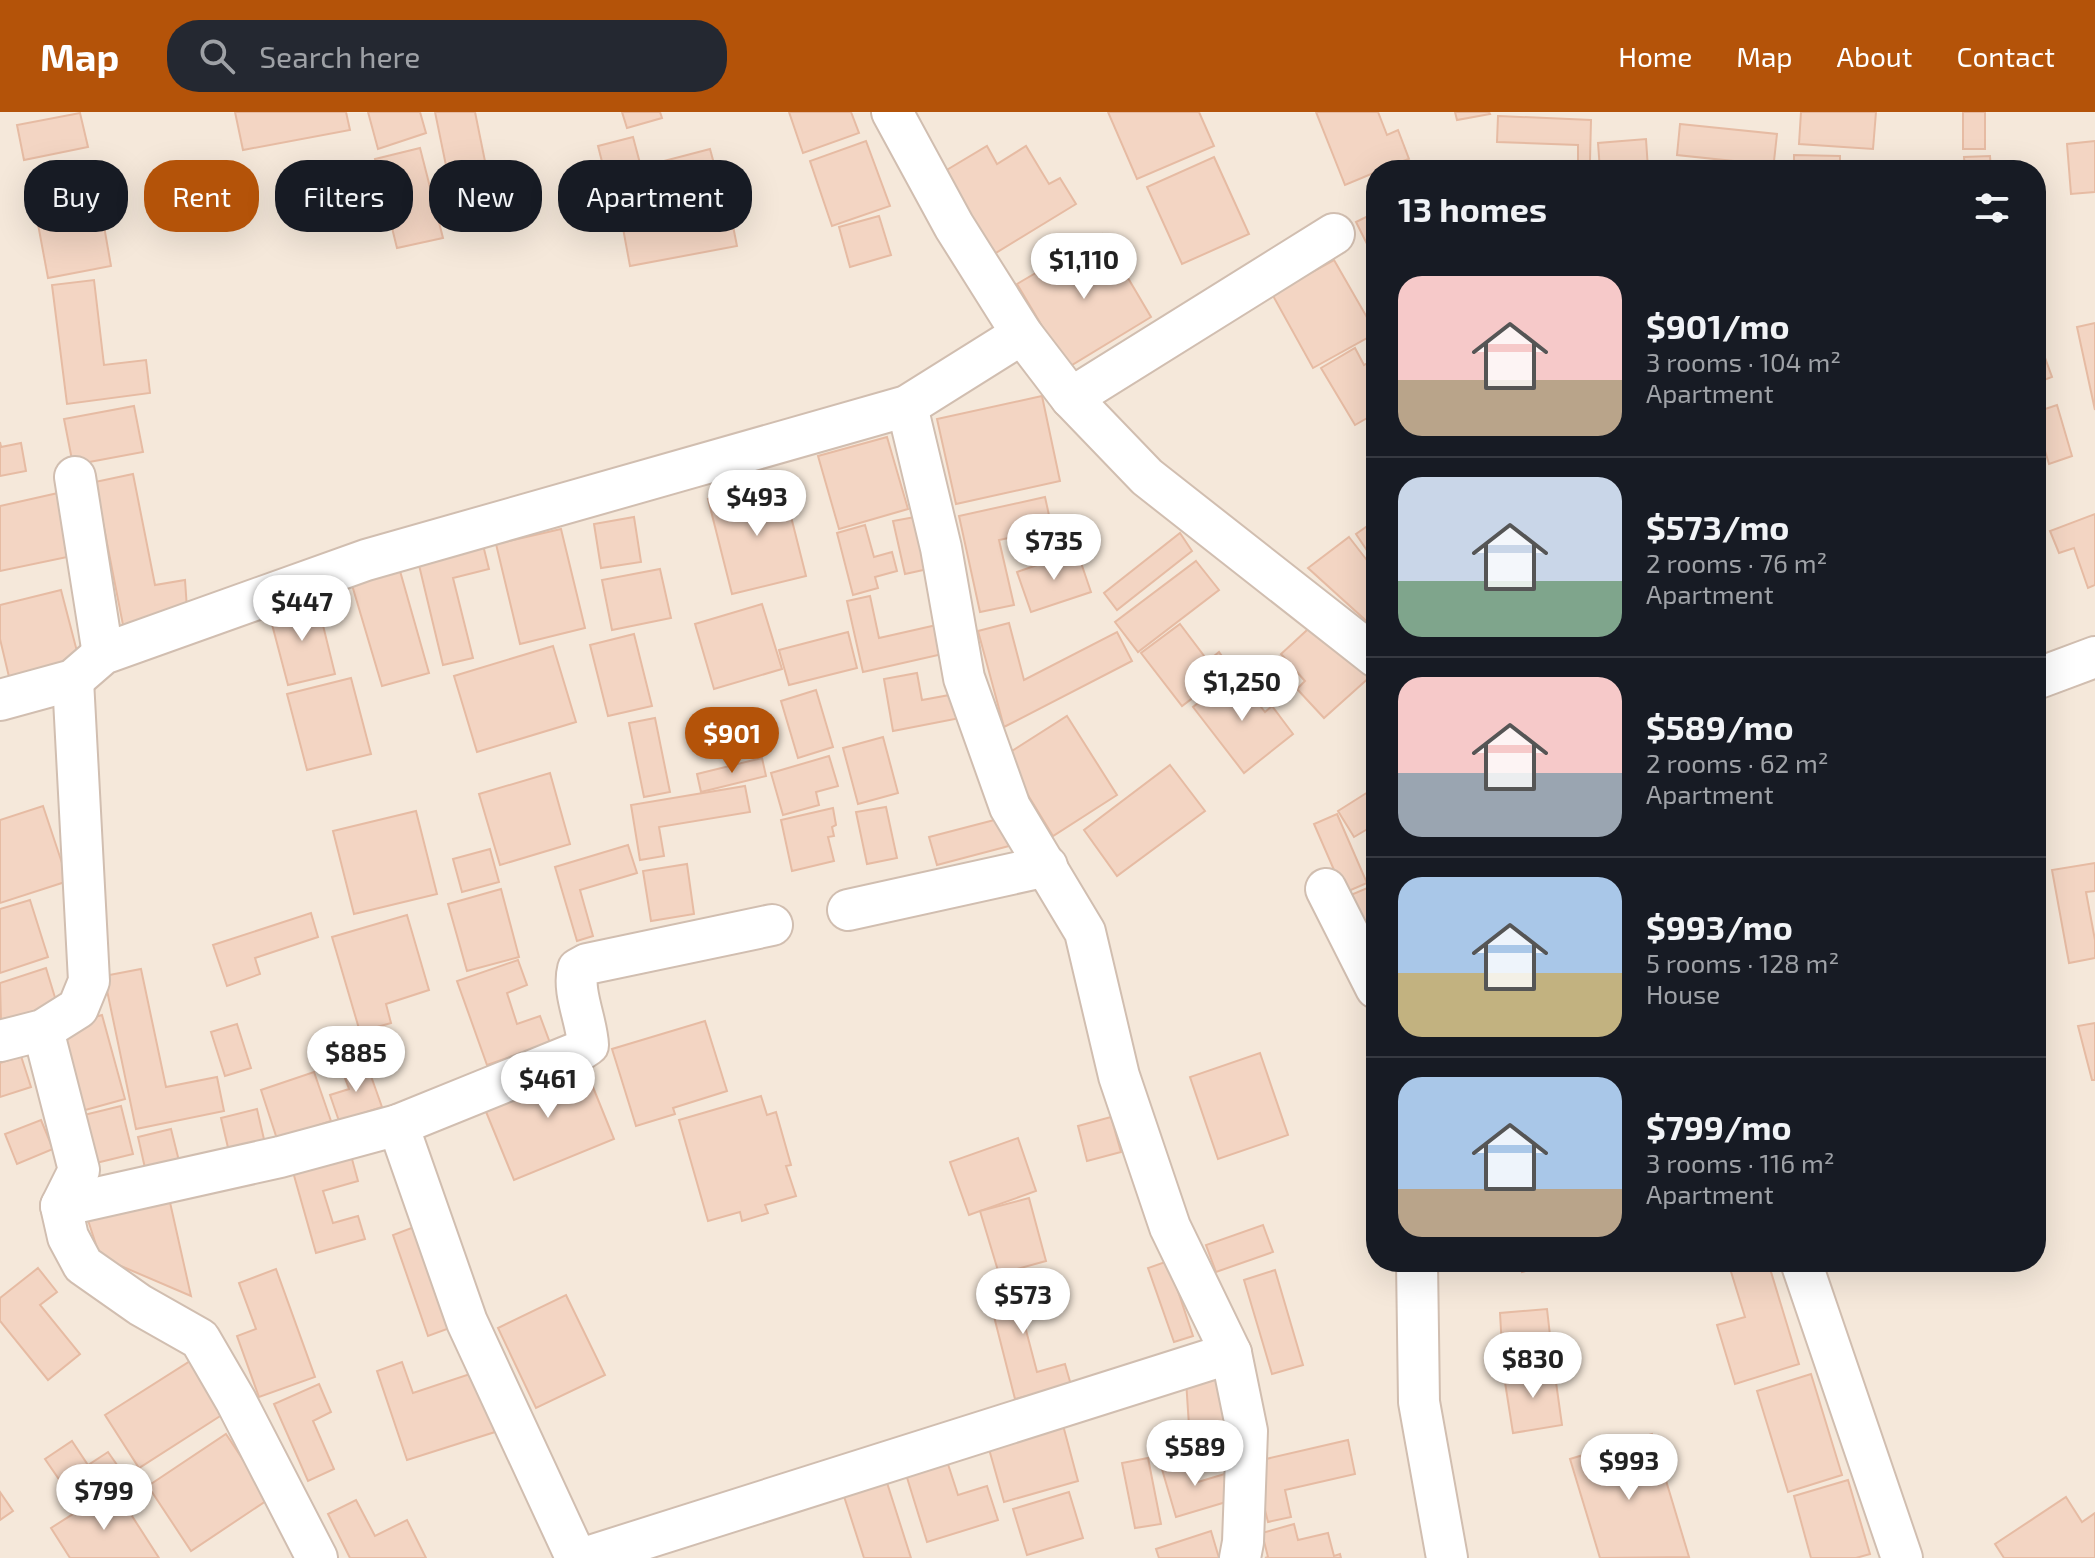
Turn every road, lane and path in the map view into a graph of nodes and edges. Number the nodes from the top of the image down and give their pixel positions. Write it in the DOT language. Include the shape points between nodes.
graph roads {
  1 [pos="892,112"];
  2 [pos="1334,234"];
  3 [pos="1022,334"];
  4 [pos="1071,398"];
  5 [pos="907,406"];
  6 [pos="75,477"];
  7 [pos="1366,649"];
  8 [pos="103,654"];
  9 [pos="2095,657"];
  10 [pos="2046,675"];
  11 [pos="73,680"];
  12 [pos="0,700"];
  13 [pos="1047,866"];
  14 [pos="1326,889"];
  15 [pos="848,910"];
  16 [pos="772,925"];
  17 [pos="1366,968"];
  18 [pos="43,1030"];
  19 [pos="0,1041"];
  20 [pos="398,1125"];
  21 [pos="61,1206"];
  22 [pos="1417,1272"];
  23 [pos="1804,1272"];
  24 [pos="1231,1353"];
  25 [pos="317,1558"];
  26 [pos="582,1558"];
  27 [pos="1240,1558"];
  28 [pos="1447,1558"];
  29 [pos="1902,1558"];
  1 -- 3 [label="street" via="954,226"];
  2 -- 4 [label="street"];
  3 -- 4 [label="street"];
  3 -- 5 [label="street"];
  4 -- 7 [label="street" via="1147,477"];
  5 -- 8 [label="street" via="366,560"];
  5 -- 13 [label="street" via="941,548 964,678 1010,807"];
  6 -- 8 [label="street"];
  8 -- 11 [label="street"];
  9 -- 10 [label="street"];
  11 -- 12 [label="street"];
  11 -- 18 [label="street" via="89,981 78,1008"];
  13 -- 15 [label="street"];
  13 -- 24 [label="street" via="1085,932 1119,1076 1170,1227"];
  14 -- 17 [label="street"];
  16 -- 20 [label="street" via="587,964 575,979 588,1045"];
  18 -- 19 [label="street"];
  18 -- 21 [label="street" via="79,1170"];
  20 -- 21 [label="street"];
  20 -- 26 [label="street" via="467,1322 574,1553"];
  21 -- 25 [label="street" via="68,1237 83,1265 200,1339"];
  22 -- 28 [label="street" via="1419,1402"];
  23 -- 29 [label="street"];
  24 -- 26 [label="street"];
  24 -- 27 [label="street" via="1247,1431"];
}
